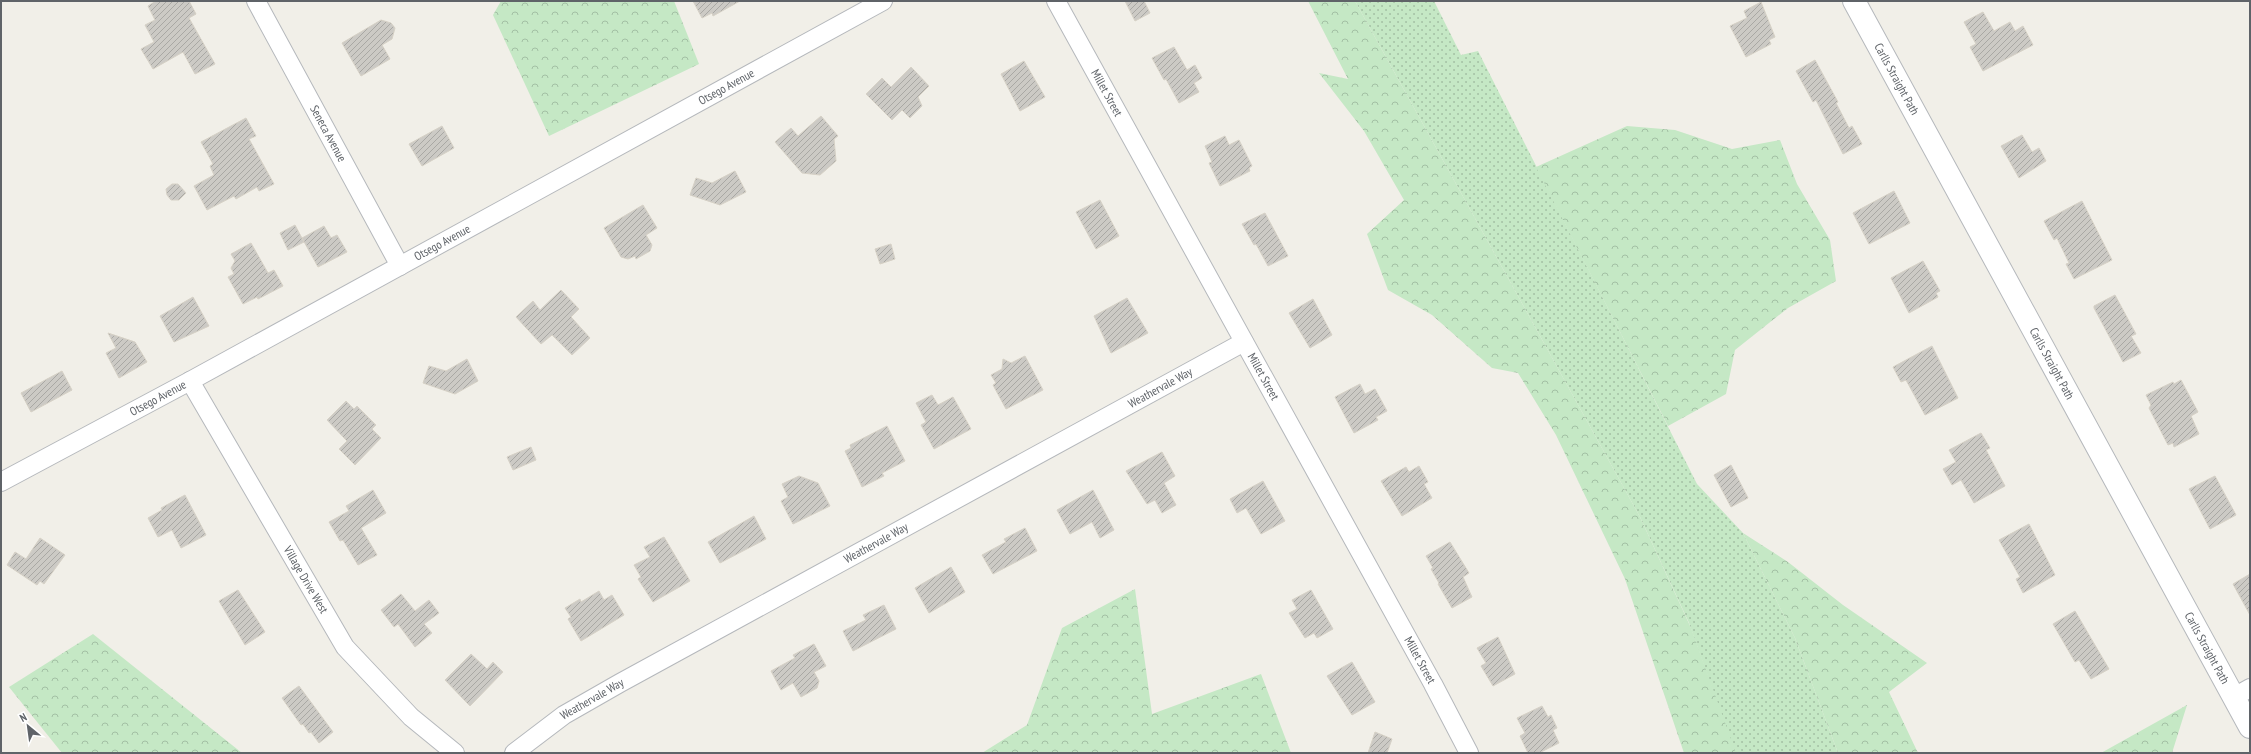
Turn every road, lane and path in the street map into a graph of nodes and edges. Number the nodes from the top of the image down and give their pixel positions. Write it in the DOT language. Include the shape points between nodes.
graph roads {
  1 [pos="256,1"];
  2 [pos="883,1"];
  3 [pos="1056,1"];
  4 [pos="1854,1"];
  5 [pos="400,266"];
  6 [pos="1244,342"];
  7 [pos="190,381"];
  8 [pos="1,482"];
  9 [pos="2242,692"];
  10 [pos="2250,727"];
  11 [pos="455,753"];
  12 [pos="514,753"];
  13 [pos="1469,753"];
  1 -- 5 [label="street, Seneca Avenue"];
  2 -- 5 [label="street, Otsego Avenue"];
  3 -- 6 [label="street, Millet Street"];
  4 -- 9 [label="street, Carlls Straight Path"];
  5 -- 7 [label="street, Otsego Avenue"];
  6 -- 12 [label="street, Weathervale Way" via="620,683 564,715"];
  6 -- 13 [label="street, Millet Street"];
  7 -- 8 [label="street, Otsego Avenue"];
  7 -- 11 [label="street, Village Drive West" via="345,647 411,717"];
  9 -- 10 [label="street, Carlls Straight Path"];
}
